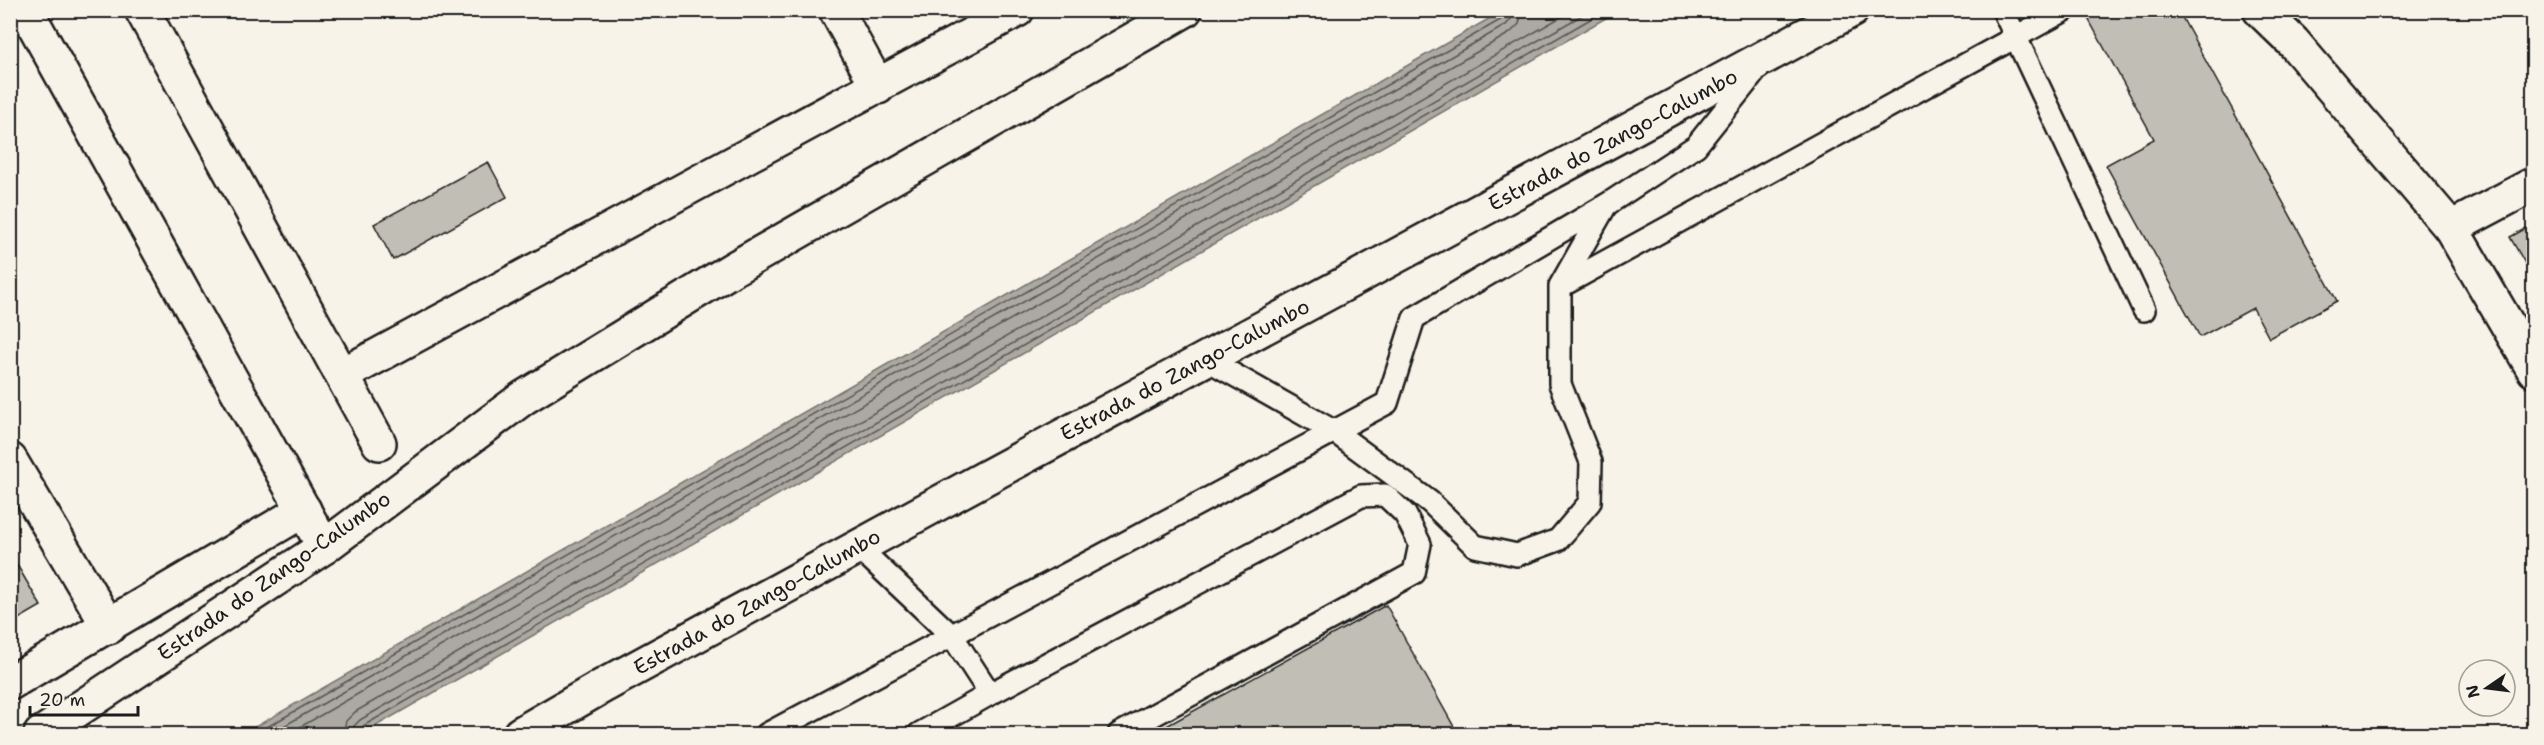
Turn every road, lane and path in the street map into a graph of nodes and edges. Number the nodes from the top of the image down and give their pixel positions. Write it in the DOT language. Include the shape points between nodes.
graph roads {
  1 [pos="26,10"];
  2 [pos="142,10"];
  3 [pos="836,10"];
  4 [pos="1017,10"];
  5 [pos="1185,10"];
  6 [pos="1852,10"];
  7 [pos="2003,10"];
  8 [pos="2065,10"];
  9 [pos="2260,10"];
  10 [pos="2015,38"];
  11 [pos="1768,56"];
  12 [pos="878,87"];
  13 [pos="2534,184"];
  14 [pos="1606,205"];
  15 [pos="2451,228"];
  16 [pos="1560,286"];
  17 [pos="2144,310"];
  18 [pos="1206,359"];
  19 [pos="2534,370"];
  20 [pos="342,375"];
  21 [pos="1335,432"];
  22 [pos="379,443"];
  23 [pos="10,460"];
  24 [pos="304,510"];
  25 [pos="324,547"];
  26 [pos="858,547"];
  27 [pos="109,627"];
  28 [pos="953,637"];
  29 [pos="10,683"];
  30 [pos="601,687"];
  31 [pos="990,694"];
  32 [pos="41,735"];
  33 [pos="520,735"];
  34 [pos="566,735"];
  35 [pos="767,735"];
  36 [pos="919,735"];
  37 [pos="1119,735"];
  1 -- 24 [label="street"];
  2 -- 20 [label="street"];
  3 -- 12 [label="street"];
  4 -- 12 [label="street"];
  5 -- 25 [label="street, Estrada do Zango-Calumbo" via="743,263 533,392"];
  6 -- 11 [label="street, Estrada do Zango-Calumbo"];
  7 -- 10 [label="lane"];
  8 -- 10 [label="lane"];
  9 -- 15 [label="street" via="2293,42"];
  10 -- 16 [label="lane"];
  10 -- 17 [label="lane"];
  11 -- 14 [label="lane" via="1696,146"];
  11 -- 18 [label="street, Estrada do Zango-Calumbo"];
  12 -- 20 [label="street"];
  13 -- 15 [label="street"];
  14 -- 16 [label="lane"];
  14 -- 21 [label="lane" via="1414,318 1387,403"];
  15 -- 19 [label="street"];
  16 -- 21 [label="lane" via="1560,384 1591,462 1590,502 1558,540 1517,555 1475,546 1430,502"];
  18 -- 21 [label="lane"];
  18 -- 26 [label="street, Estrada do Zango-Calumbo"];
  20 -- 22 [label="street"];
  21 -- 28 [label="lane"];
  23 -- 27 [label="street"];
  24 -- 25 [label="street"];
  24 -- 27 [label="street"];
  25 -- 32 [label="street, Estrada do Zango-Calumbo"];
  26 -- 28 [label="lane"];
  26 -- 30 [label="street, Estrada do Zango-Calumbo"];
  27 -- 29 [label="street"];
  28 -- 31 [label="lane"];
  28 -- 35 [label="lane"];
  30 -- 33 [label="street, Estrada do Zango-Calumbo"];
  30 -- 34 [label="street" via="567,720"];
  31 -- 36 [label="lane"];
  31 -- 37 [label="lane" via="1361,496 1385,495 1405,514 1420,544 1414,573"];
}
